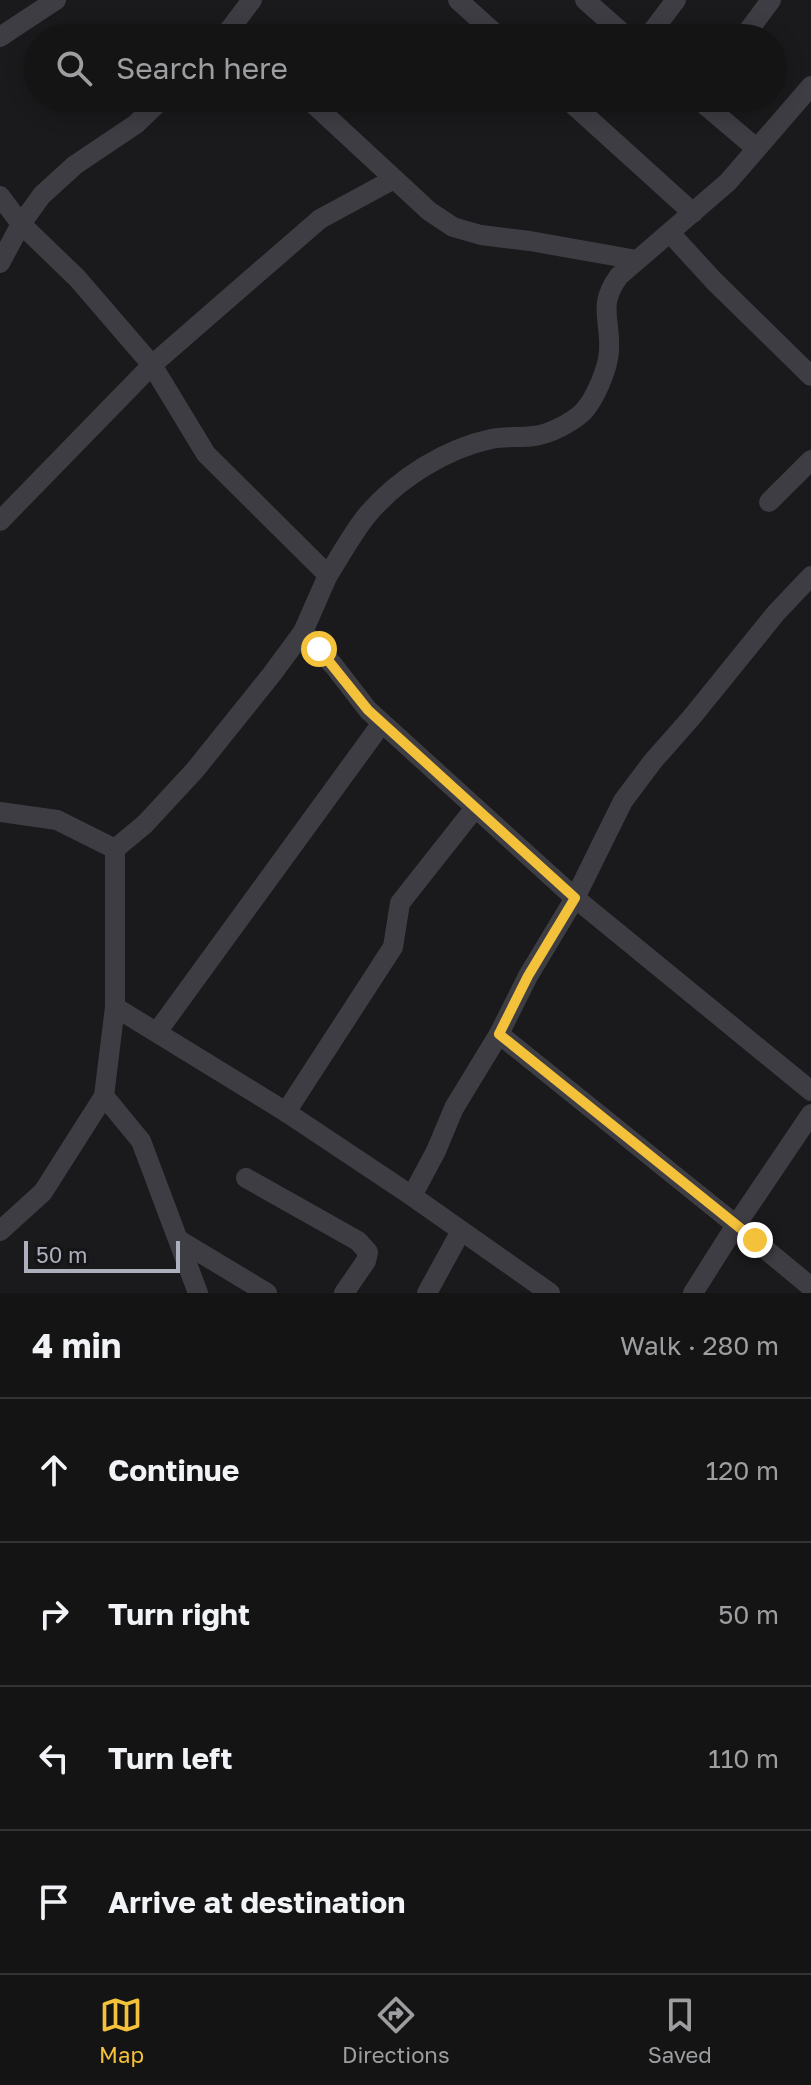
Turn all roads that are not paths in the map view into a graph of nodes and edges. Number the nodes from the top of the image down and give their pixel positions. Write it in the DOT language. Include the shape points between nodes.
graph roads {
  1 [pos="56,0"];
  2 [pos="252,0"];
  3 [pos="458,0"];
  4 [pos="585,0"];
  5 [pos="676,0"];
  6 [pos="771,0"];
  7 [pos="238,24"];
  8 [pos="485,24"];
  9 [pos="612,24"];
  10 [pos="658,24"];
  11 [pos="753,24"];
  12 [pos="0,37"];
  13 [pos="811,86"];
  14 [pos="148,112"];
  15 [pos="322,112"];
  16 [pos="581,112"];
  17 [pos="714,112"];
  18 [pos="756,148"];
  19 [pos="394,179"];
  20 [pos="0,196"];
  21 [pos="693,213"];
  22 [pos="21,224"];
  23 [pos="670,233"];
  24 [pos="637,260"];
  25 [pos="0,263"];
  26 [pos="152,365"];
  27 [pos="811,376"];
  28 [pos="811,460"];
  29 [pos="769,502"];
  30 [pos="0,521"];
  31 [pos="328,575"];
  32 [pos="811,576"];
  33 [pos="303,632"];
  34 [pos="382,723"];
  35 [pos="475,808"];
  36 [pos="0,812"];
  37 [pos="115,849"];
  38 [pos="575,898"];
  39 [pos="115,1007"];
  40 [pos="157,1032"];
  41 [pos="499,1034"];
  42 [pos="811,1091"];
  43 [pos="104,1096"];
  44 [pos="286,1112"];
  45 [pos="811,1114"];
  46 [pos="246,1178"];
  47 [pos="412,1196"];
  48 [pos="736,1225"];
  49 [pos="0,1231"];
  50 [pos="461,1231"];
  51 [pos="179,1240"];
  52 [pos="811,1287"];
  53 [pos="198,1293"];
  54 [pos="267,1293"];
  55 [pos="344,1293"];
  56 [pos="427,1293"];
  57 [pos="550,1293"];
  58 [pos="693,1293"];
  1 -- 12 [label="street"];
  2 -- 7 [label="street"];
  3 -- 8 [label="street"];
  4 -- 9 [label="street"];
  5 -- 10 [label="street"];
  6 -- 11 [label="street"];
  13 -- 18 [label="street"];
  14 -- 22 [label="street" via="75,165 42,195"];
  15 -- 19 [label="street"];
  16 -- 21 [label="street"];
  17 -- 18 [label="street"];
  18 -- 21 [label="street"];
  19 -- 24 [label="street" via="453,227"];
  19 -- 26 [label="street" via="320,219"];
  20 -- 22 [label="street"];
  21 -- 23 [label="street"];
  22 -- 25 [label="street"];
  22 -- 26 [label="street" via="77,278"];
  23 -- 24 [label="street"];
  23 -- 27 [label="street"];
  24 -- 31 [label="street" via="609,289 607,365 584,411 537,436 493,439 451,451 404,480 368,515"];
  26 -- 30 [label="street"];
  26 -- 31 [label="street" via="206,454"];
  28 -- 29 [label="street"];
  31 -- 33 [label="street"];
  32 -- 38 [label="street" via="623,801"];
  33 -- 34 [label="street"];
  33 -- 37 [label="street" via="195,770"];
  34 -- 35 [label="street"];
  34 -- 40 [label="street"];
  35 -- 38 [label="street"];
  35 -- 44 [label="street" via="400,903 393,947"];
  36 -- 37 [label="street" via="57,820"];
  37 -- 39 [label="street"];
  38 -- 41 [label="street"];
  38 -- 42 [label="street"];
  39 -- 40 [label="street"];
  39 -- 43 [label="street"];
  40 -- 44 [label="street"];
  41 -- 47 [label="street" via="454,1108"];
  41 -- 48 [label="street"];
  43 -- 49 [label="street" via="43,1192"];
  43 -- 51 [label="street" via="141,1141"];
  44 -- 47 [label="street"];
  45 -- 48 [label="street"];
  46 -- 55 [label="street" via="358,1241 368,1252"];
  47 -- 50 [label="street"];
  48 -- 52 [label="street"];
  48 -- 58 [label="street"];
  50 -- 56 [label="street"];
  50 -- 57 [label="street"];
  51 -- 53 [label="street"];
  51 -- 54 [label="street"];
}
